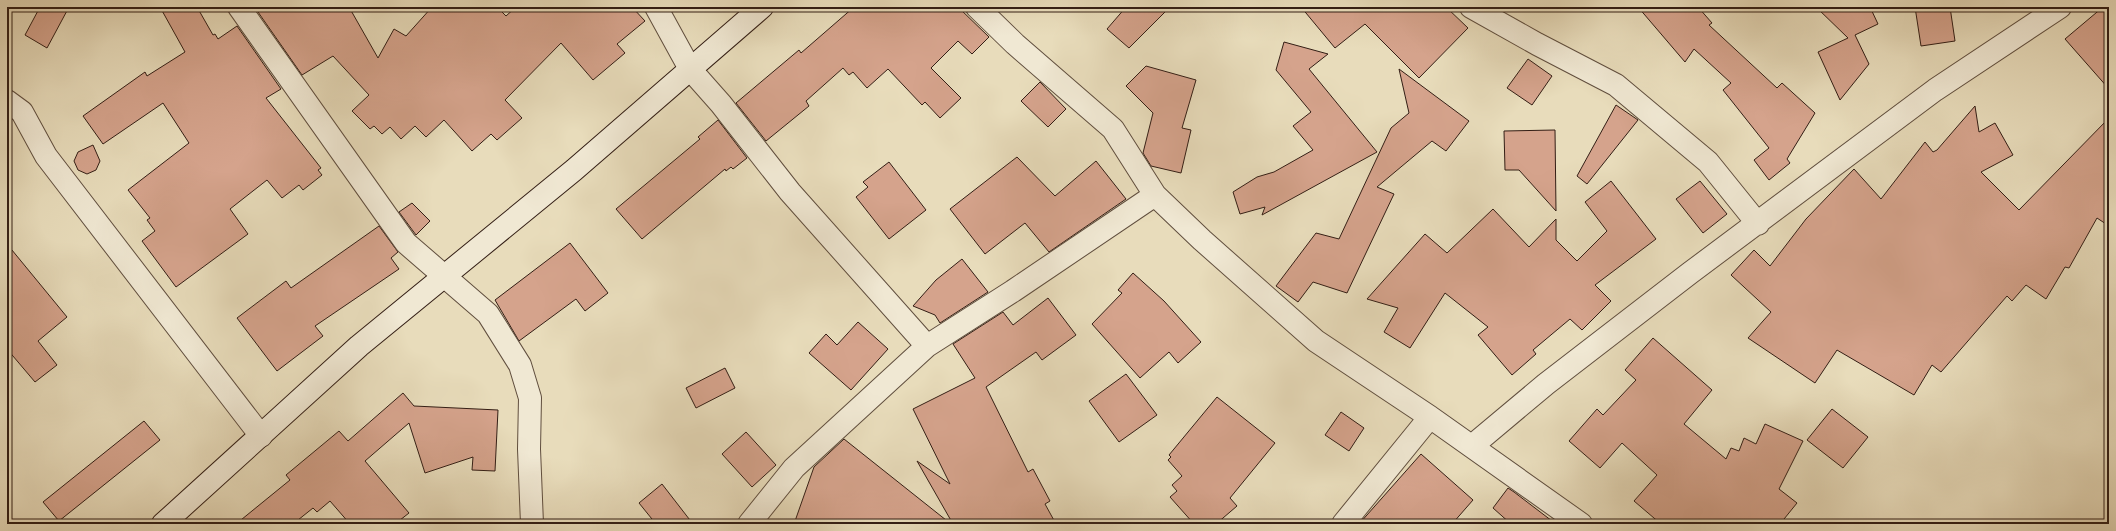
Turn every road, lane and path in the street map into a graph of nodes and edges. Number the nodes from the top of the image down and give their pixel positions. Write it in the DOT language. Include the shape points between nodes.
graph roads {
  1 [pos="239,7"];
  2 [pos="656,7"];
  3 [pos="762,7"];
  4 [pos="977,7"];
  5 [pos="1471,7"];
  6 [pos="2060,7"];
  7 [pos="690,69"];
  8 [pos="7,101"];
  9 [pos="1155,195"];
  10 [pos="1758,224"];
  11 [pos="443,277"];
  12 [pos="927,346"];
  13 [pos="1430,416"];
  14 [pos="261,436"];
  15 [pos="1472,446"];
  16 [pos="163,524"];
  17 [pos="532,524"];
  18 [pos="749,524"];
  19 [pos="1343,524"];
  20 [pos="1581,524"];
  1 -- 11 [label="street" via="406,243"];
  2 -- 7 [label="street"];
  3 -- 7 [label="street"];
  4 -- 9 [label="street" via="1015,44 1113,129"];
  5 -- 10 [label="street" via="1616,85 1708,162"];
  6 -- 10 [label="street" via="1935,90"];
  7 -- 11 [label="street" via="574,170"];
  7 -- 12 [label="street" via="790,192"];
  8 -- 14 [label="street" via="22,112 46,156"];
  9 -- 12 [label="street"];
  9 -- 13 [label="street" via="1316,340"];
  10 -- 15 [label="street" via="1546,384"];
  11 -- 14 [label="street" via="359,346"];
  11 -- 17 [label="street" via="488,314 520,365 530,398"];
  12 -- 18 [label="street" via="794,468"];
  13 -- 15 [label="street"];
  13 -- 19 [label="street"];
  14 -- 16 [label="street"];
  15 -- 20 [label="street"];
}
